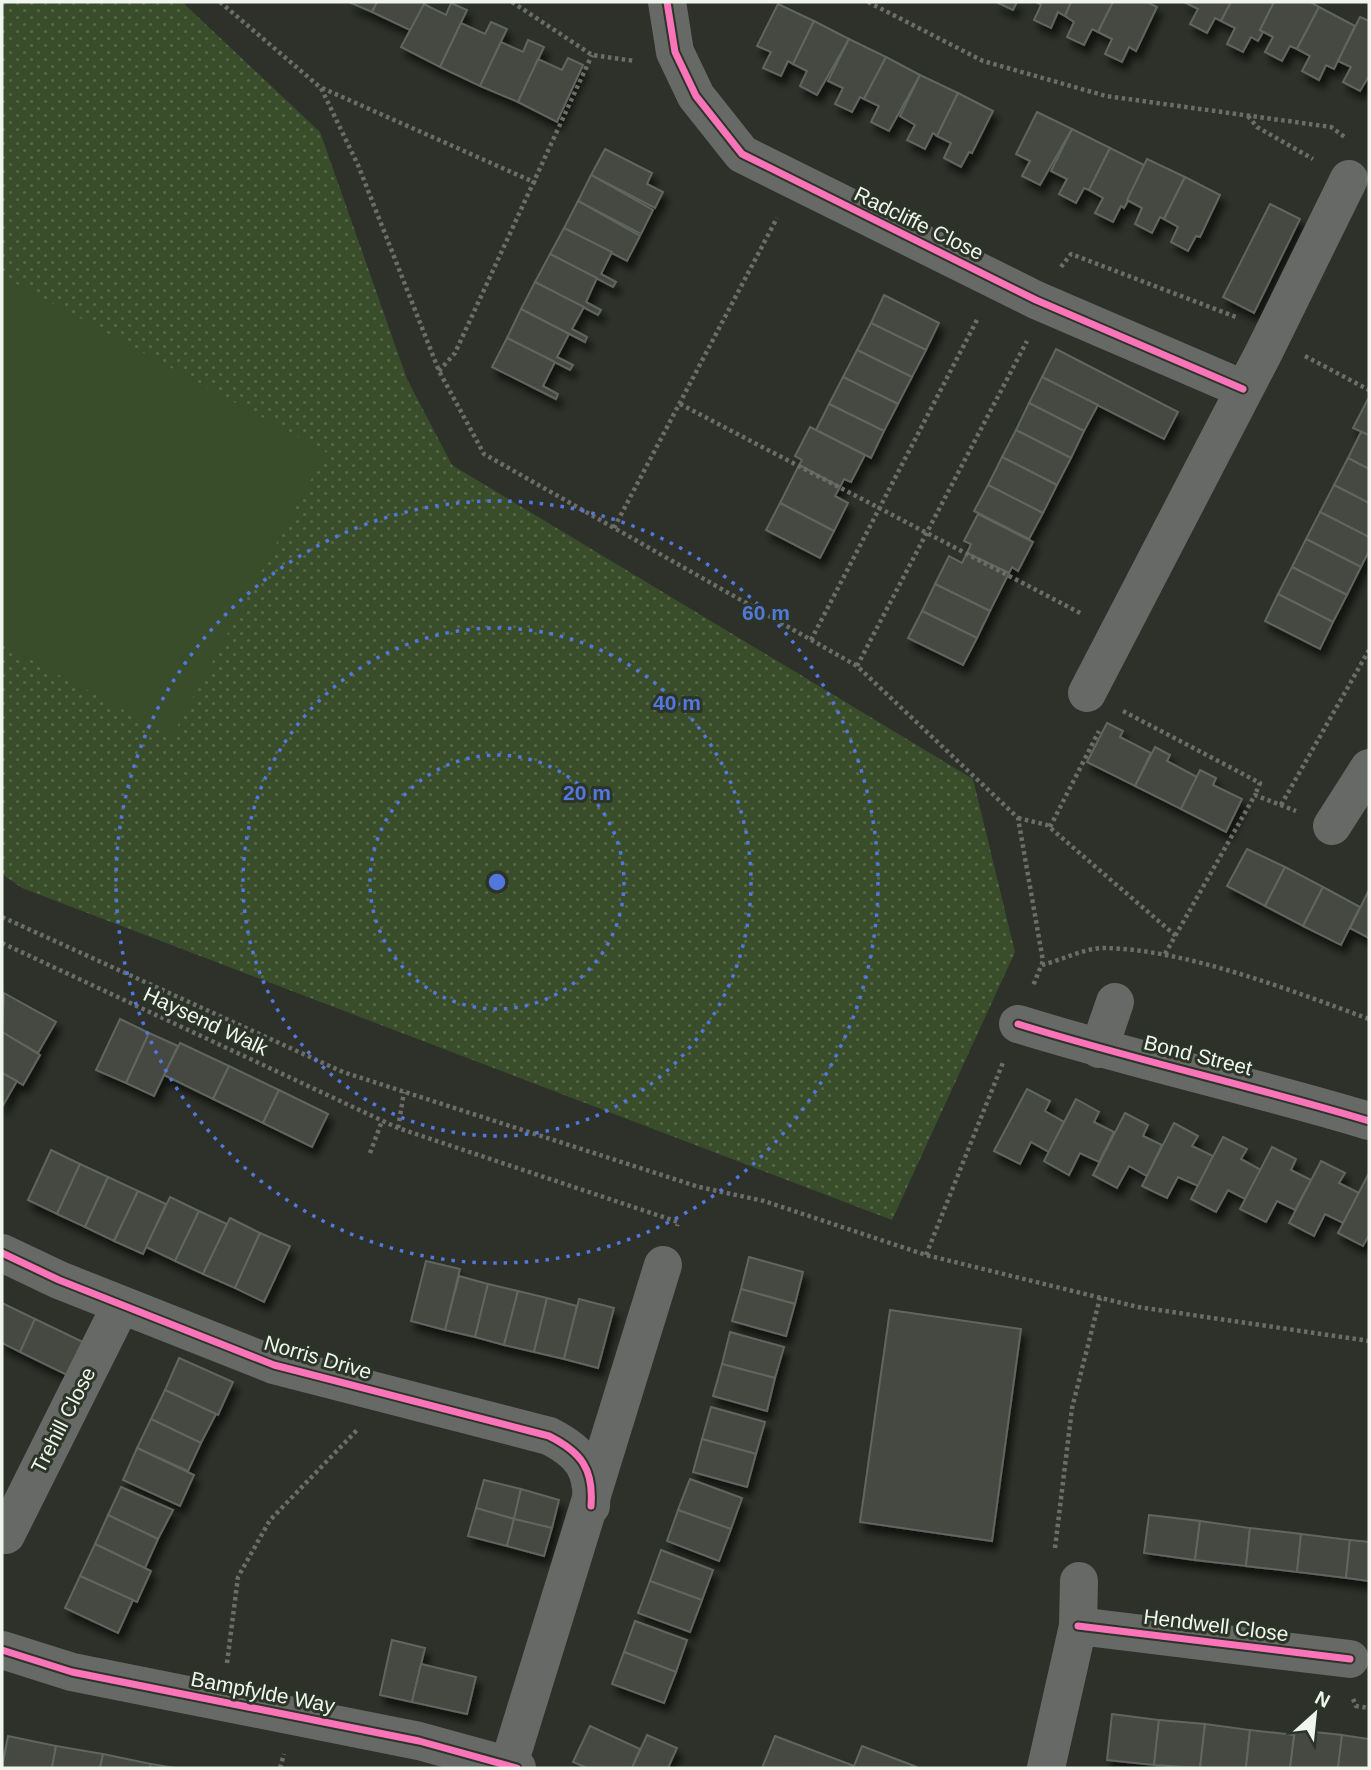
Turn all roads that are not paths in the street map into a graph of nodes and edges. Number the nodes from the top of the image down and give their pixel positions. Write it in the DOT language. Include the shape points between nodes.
graph roads {
  1 [pos="667,2"];
  2 [pos="1349,179"];
  3 [pos="1243,388"];
  4 [pos="1099,699"];
  5 [pos="1369,768"];
  6 [pos="1332,826"];
  7 [pos="1115,1002"];
  8 [pos="1018,1024"];
  9 [pos="1099,1049"];
  10 [pos="1369,1121"];
  11 [pos="2,1253"];
  12 [pos="663,1265"];
  13 [pos="121,1305"];
  14 [pos="591,1506"];
  15 [pos="6,1535"];
  16 [pos="1079,1581"];
  17 [pos="1078,1626"];
  18 [pos="2,1650"];
  19 [pos="1350,1659"];
  20 [pos="513,1766"];
  21 [pos="1046,1768"];
  1 -- 3 [label="street, Radcliffe Close" via="675,52 696,96 742,154 1041,302"];
  2 -- 3 [label="street"];
  3 -- 4 [label="street" via="1118,632"];
  5 -- 6 [label="street"];
  7 -- 9 [label="street"];
  8 -- 9 [label="street, Bond Street"];
  9 -- 10 [label="street, Bond Street" via="1262,1088"];
  11 -- 13 [label="street, Norris Drive"];
  12 -- 14 [label="street, Norris Drive"];
  13 -- 14 [label="street, Norris Drive" via="274,1365 549,1436 568,1446 587,1465"];
  13 -- 15 [label="street, Trehill Close"];
  14 -- 20 [label="street, Norris Drive"];
  16 -- 17 [label="street"];
  17 -- 19 [label="street, Hendwell Close"];
  17 -- 21 [label="street"];
  18 -- 20 [label="street, Bampfylde Way" via="72,1672 419,1741"];
}
